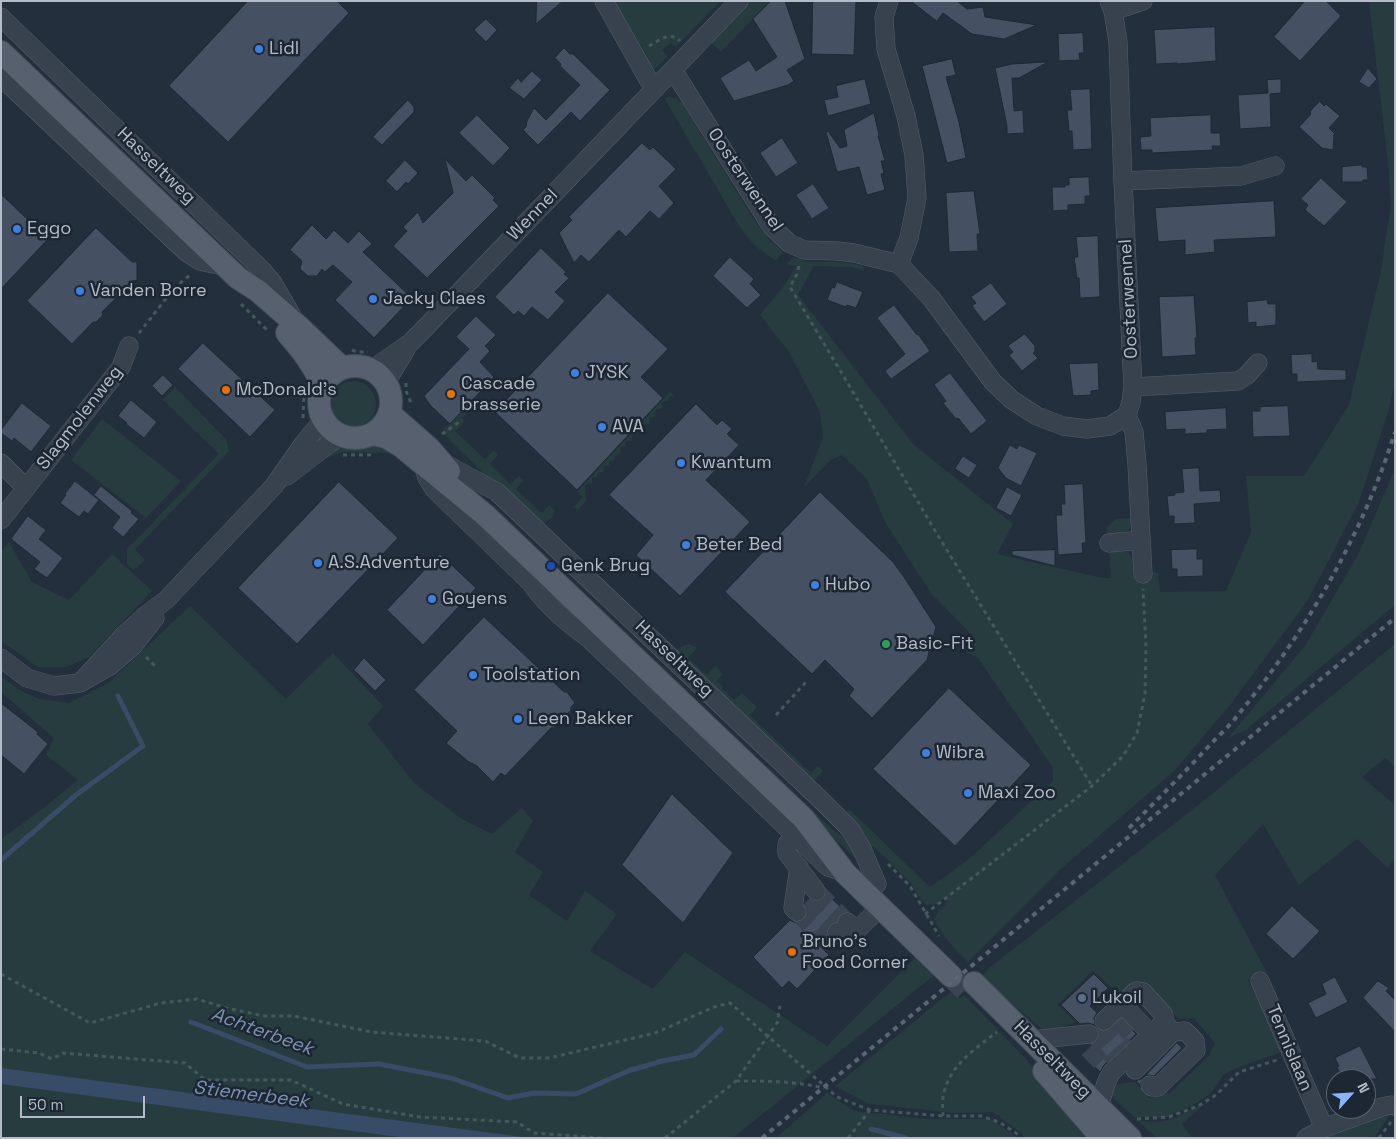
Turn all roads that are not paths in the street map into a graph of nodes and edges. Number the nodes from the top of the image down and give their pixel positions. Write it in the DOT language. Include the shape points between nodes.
graph roads {
  1 [pos="604,1"];
  2 [pos="739,1"];
  3 [pos="889,1"];
  4 [pos="1143,1"];
  5 [pos="1111,6"];
  6 [pos="1,17"];
  7 [pos="1,52"];
  8 [pos="674,70"];
  9 [pos="1,77"];
  10 [pos="656,87"];
  11 [pos="1275,166"];
  12 [pos="1123,182"];
  13 [pos="899,264"];
  14 [pos="232,273"];
  15 [pos="297,325"];
  16 [pos="129,346"];
  17 [pos="345,358"];
  18 [pos="1258,363"];
  19 [pos="385,371"];
  20 [pos="313,387"];
  21 [pos="1133,387"];
  22 [pos="389,413"];
  23 [pos="1127,415"];
  24 [pos="323,420"];
  25 [pos="373,444"];
  26 [pos="342,446"];
  27 [pos="1,463"];
  28 [pos="432,463"];
  29 [pos="274,486"];
  30 [pos="26,488"];
  31 [pos="1,520"];
  32 [pos="1141,540"];
  33 [pos="1109,543"];
  34 [pos="1142,574"];
  35 [pos="1,658"];
  36 [pos="799,827"];
  37 [pos="799,867"];
  38 [pos="876,884"];
  39 [pos="881,907"];
  40 [pos="842,933"];
  41 [pos="962,980"];
  42 [pos="1260,981"];
  43 [pos="1169,1027"];
  44 [pos="1083,1039"];
  45 [pos="1032,1040"];
  46 [pos="1129,1060"];
  47 [pos="1395,1106"];
  48 [pos="1099,1107"];
  49 [pos="1133,1128"];
  50 [pos="1324,1128"];
  51 [pos="1102,1138"];
  52 [pos="1306,1138"];
  1 -- 10 [label="street" via="648,79"];
  2 -- 8 [label="street, Wennel"];
  3 -- 13 [label="street" via="884,17 886,48 906,116 914,155 917,198 909,238"];
  4 -- 5 [label="street, Oosterwennel"];
  5 -- 12 [label="street, Oosterwennel" via="1118,42"];
  6 -- 15 [label="street, Hasseltweg" via="262,268"];
  7 -- 14 [label="main road, Hasseltweg"];
  8 -- 10 [label="street, Wennel"];
  8 -- 13 [label="street, Oosterwennel" via="772,226 789,243 804,250 854,253"];
  9 -- 14 [label="street, Hasseltweg" via="186,252"];
  10 -- 19 [label="street, Wennel"];
  11 -- 12 [label="street" via="1241,176"];
  12 -- 21 [label="street, Oosterwennel"];
  13 -- 23 [label="street" via="931,298 993,382 1012,400 1037,416 1063,426 1087,429 1110,426"];
  14 -- 15 [label="main road, Hasseltweg"];
  14 -- 20 [label="main road, Hasseltweg" via="303,351 316,370"];
  15 -- 17 [label="main road, Hasseltweg"];
  16 -- 30 [label="street, Slagmolenweg" via="122,367"];
  17 -- 19 [label="main road" via="352,366"];
  17 -- 20 [label="main road" via="328,378"];
  18 -- 21 [label="street" via="1238,381"];
  19 -- 22 [label="main road" via="391,403"];
  20 -- 24 [label="main road" via="319,397"];
  21 -- 23 [label="street, Oosterwennel"];
  22 -- 25 [label="main road"];
  22 -- 28 [label="main road, Hasseltweg" via="412,432"];
  23 -- 32 [label="street" via="1134,432"];
  24 -- 26 [label="main road"];
  24 -- 29 [label="street"];
  25 -- 26 [label="main road, Hasseltweg" via="362,438 352,439"];
  25 -- 28 [label="main road, Hasseltweg" via="386,437"];
  26 -- 29 [label="street" via="330,443"];
  27 -- 30 [label="street, Slagmolenweg"];
  28 -- 36 [label="main road, Hasseltweg"];
  28 -- 36 [label="street, Hasseltweg" via="427,478 434,489 531,583 540,597"];
  28 -- 38 [label="street, Hasseltweg" via="497,492 850,829"];
  29 -- 35 [label="street" via="166,600 134,645 110,666 80,683 54,686 27,678"];
  30 -- 31 [label="street, Slagmolenweg"];
  32 -- 33 [label="street"];
  32 -- 34 [label="street"];
  36 -- 37 [label="street" via="787,844 787,853"];
  36 -- 38 [label="main road, Hasseltweg" via="823,832"];
  36 -- 39 [label="main road, Hasseltweg"];
  37 -- 37 [label="street" via="807,902 793,908"];
  38 -- 41 [label="main road, Hasseltweg"];
  39 -- 40 [label="street"];
  39 -- 41 [label="main road, Hasseltweg"];
  41 -- 45 [label="main road, Hasseltweg"];
  41 -- 51 [label="main road, Hasseltweg"];
  42 -- 50 [label="street, Tennislaan"];
  43 -- 46 [label="street"];
  43 -- 46 [label="street"];
  43 -- 46 [label="street" via="1164,1015 1143,992 1136,991 1114,1015"];
  43 -- 46 [label="street" via="1185,1031 1195,1040 1196,1050 1158,1087 1152,1087"];
  44 -- 45 [label="street"];
  45 -- 48 [label="main road, Hasseltweg"];
  46 -- 48 [label="street" via="1106,1083"];
  47 -- 50 [label="street" via="1382,1107"];
  48 -- 49 [label="main road, Hasseltweg"];
  50 -- 52 [label="street"];
}
